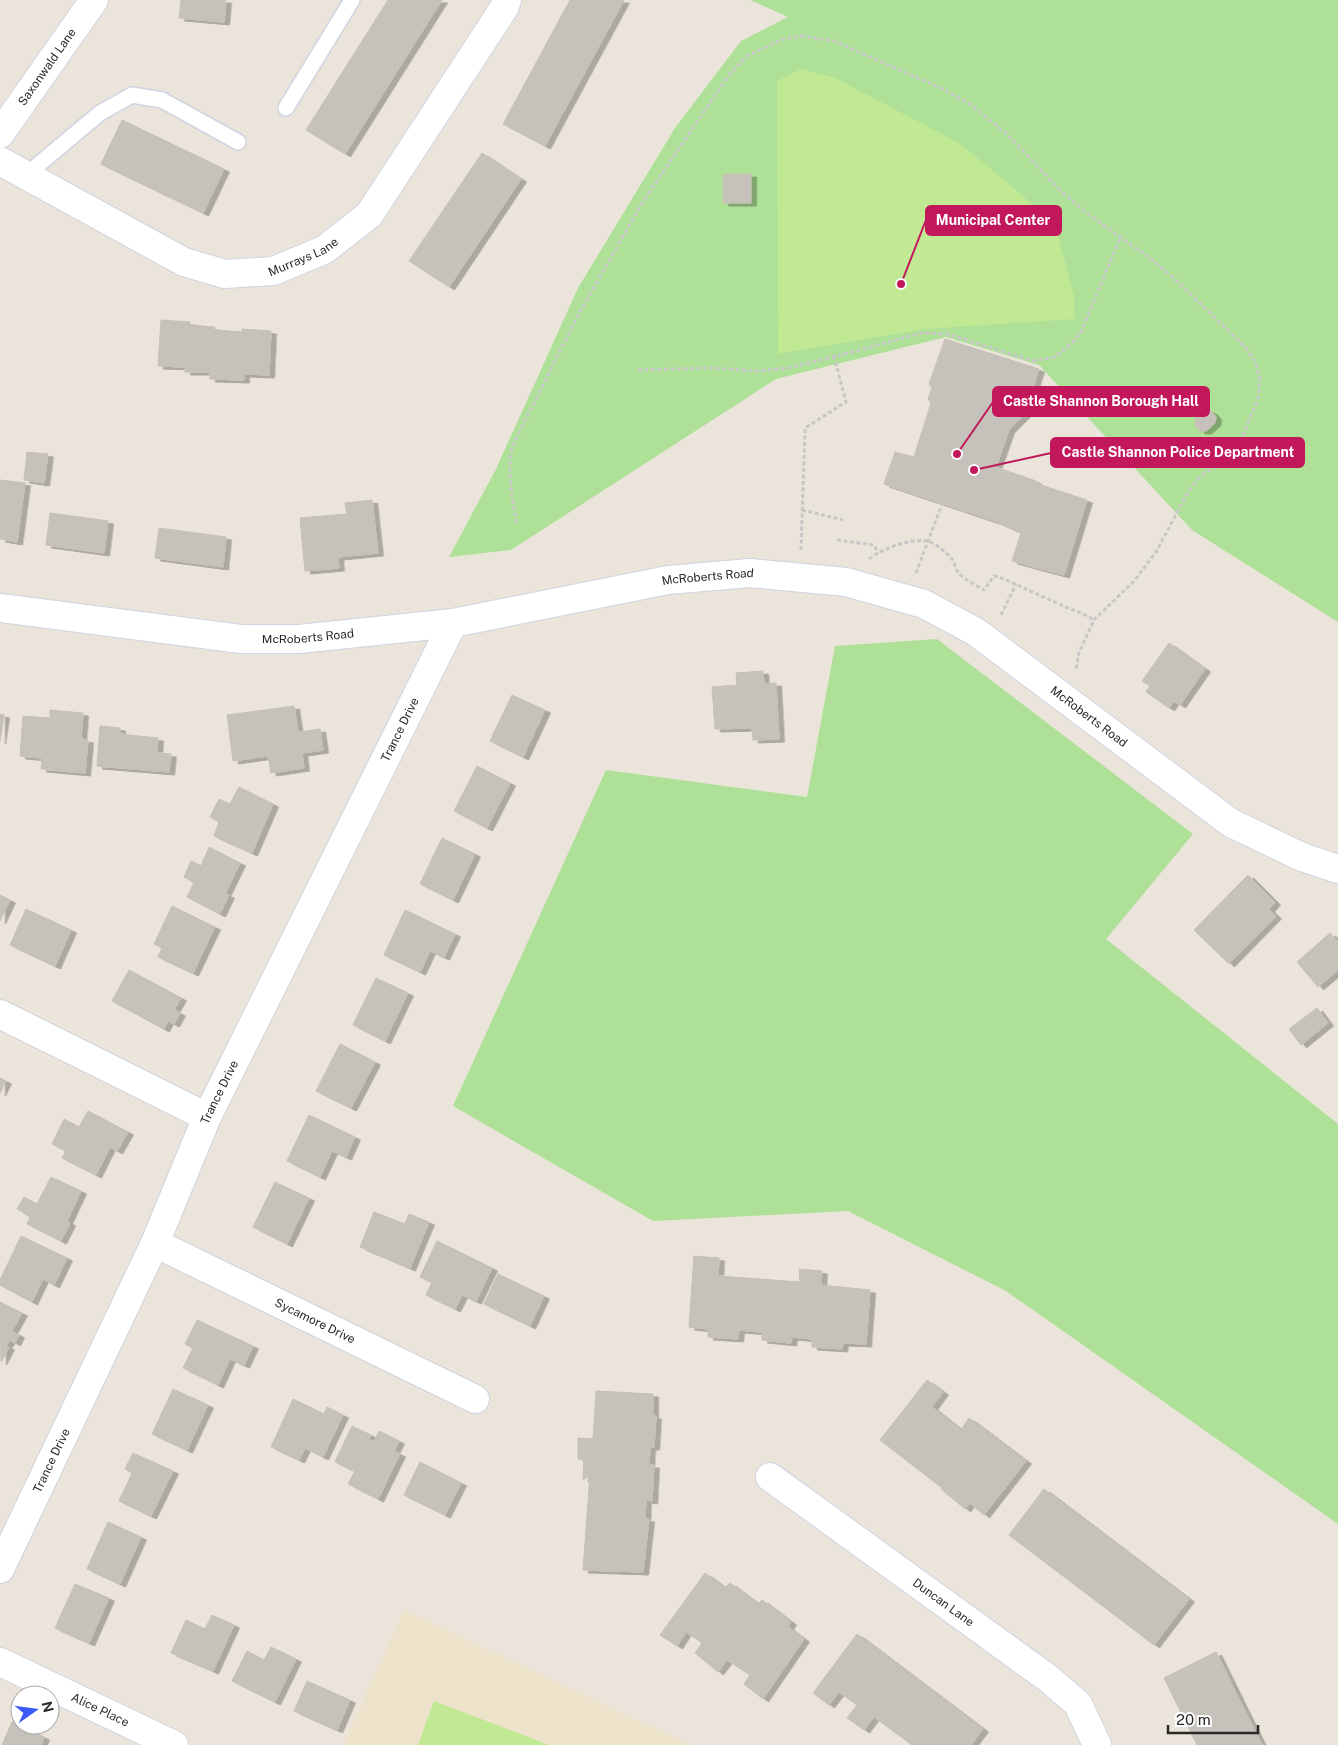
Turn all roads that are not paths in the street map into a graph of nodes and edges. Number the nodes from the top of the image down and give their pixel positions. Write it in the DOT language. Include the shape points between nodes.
graph roads {
  1 [pos="352,0"];
  2 [pos="507,0"];
  3 [pos="84,1"];
  4 [pos="286,108"];
  5 [pos="0,134"];
  6 [pos="238,142"];
  7 [pos="0,161"];
  8 [pos="26,176"];
  9 [pos="0,608"];
  10 [pos="453,624"];
  11 [pos="1338,869"];
  12 [pos="0,1014"];
  13 [pos="207,1116"];
  14 [pos="155,1243"];
  15 [pos="475,1399"];
  16 [pos="770,1477"];
  17 [pos="0,1568"];
  18 [pos="0,1662"];
  19 [pos="174,1745"];
  20 [pos="1097,1745"];
  1 -- 4 [label="lane"];
  2 -- 8 [label="street, Murrays Lane" via="369,215 324,250 273,272 225,274 184,262"];
  3 -- 5 [label="street, Saxonwald Lane"];
  6 -- 8 [label="lane" via="162,100 132,95 100,113"];
  7 -- 8 [label="street, Murrays Lane"];
  9 -- 10 [label="street, McRoberts Road" via="241,639 299,639"];
  10 -- 11 [label="street, McRoberts Road" via="668,580 750,573 846,582 924,604 976,632 1231,823 1302,857"];
  10 -- 13 [label="street, Trance Drive"];
  12 -- 13 [label="street"];
  13 -- 14 [label="street, Trance Drive"];
  14 -- 15 [label="street, Sycamore Drive"];
  14 -- 17 [label="street, Trance Drive"];
  16 -- 20 [label="street, Duncan Lane" via="1050,1679 1078,1704"];
  18 -- 19 [label="street, Alice Place"];
}
